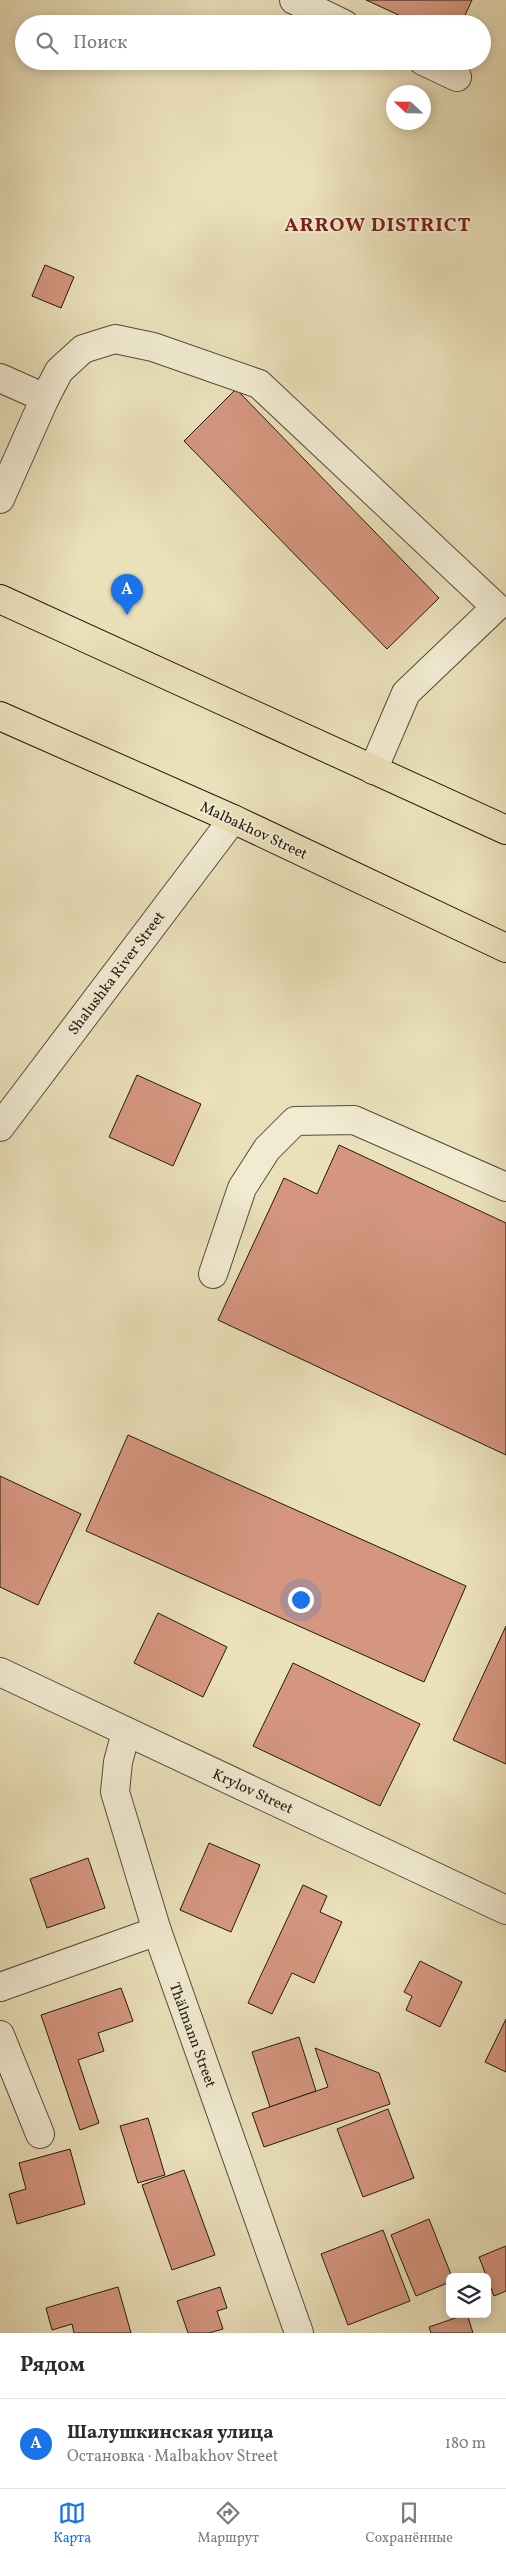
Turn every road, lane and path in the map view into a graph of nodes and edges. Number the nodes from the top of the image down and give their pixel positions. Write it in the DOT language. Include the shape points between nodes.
graph roads {
  1 [pos="294,0"];
  2 [pos="325,15"];
  3 [pos="442,70"];
  4 [pos="457,77"];
  5 [pos="0,378"];
  6 [pos="44,398"];
  7 [pos="0,499"];
  8 [pos="0,599"];
  9 [pos="501,602"];
  10 [pos="0,716"];
  11 [pos="373,770"];
  12 [pos="233,820"];
  13 [pos="506,830"];
  14 [pos="506,948"];
  15 [pos="0,1127"];
  16 [pos="506,1187"];
  17 [pos="213,1274"];
  18 [pos="0,1672"];
  19 [pos="126,1732"];
  20 [pos="506,1910"];
  21 [pos="157,1931"];
  22 [pos="0,1987"];
  23 [pos="0,2035"];
  24 [pos="40,2134"];
  25 [pos="299,2333"];
  1 -- 2 [label="street"];
  3 -- 4 [label="street"];
  5 -- 6 [label="street"];
  6 -- 7 [label="street"];
  6 -- 9 [label="street" via="59,371 83,350 115,338 153,347 260,384"];
  8 -- 11 [label="main road"];
  9 -- 11 [label="street" via="406,693"];
  10 -- 12 [label="main road, Malbakhov Street"];
  11 -- 13 [label="main road"];
  12 -- 14 [label="main road, Malbakhov Street"];
  12 -- 15 [label="street, Shalushka River Street"];
  16 -- 17 [label="street" via="354,1120 295,1121 267,1149 242,1188"];
  18 -- 19 [label="street, Krylov Street"];
  19 -- 20 [label="street, Krylov Street"];
  19 -- 21 [label="street, Thälmann Street" via="115,1792"];
  21 -- 22 [label="street"];
  21 -- 25 [label="street, Thälmann Street"];
  23 -- 24 [label="street"];
}
